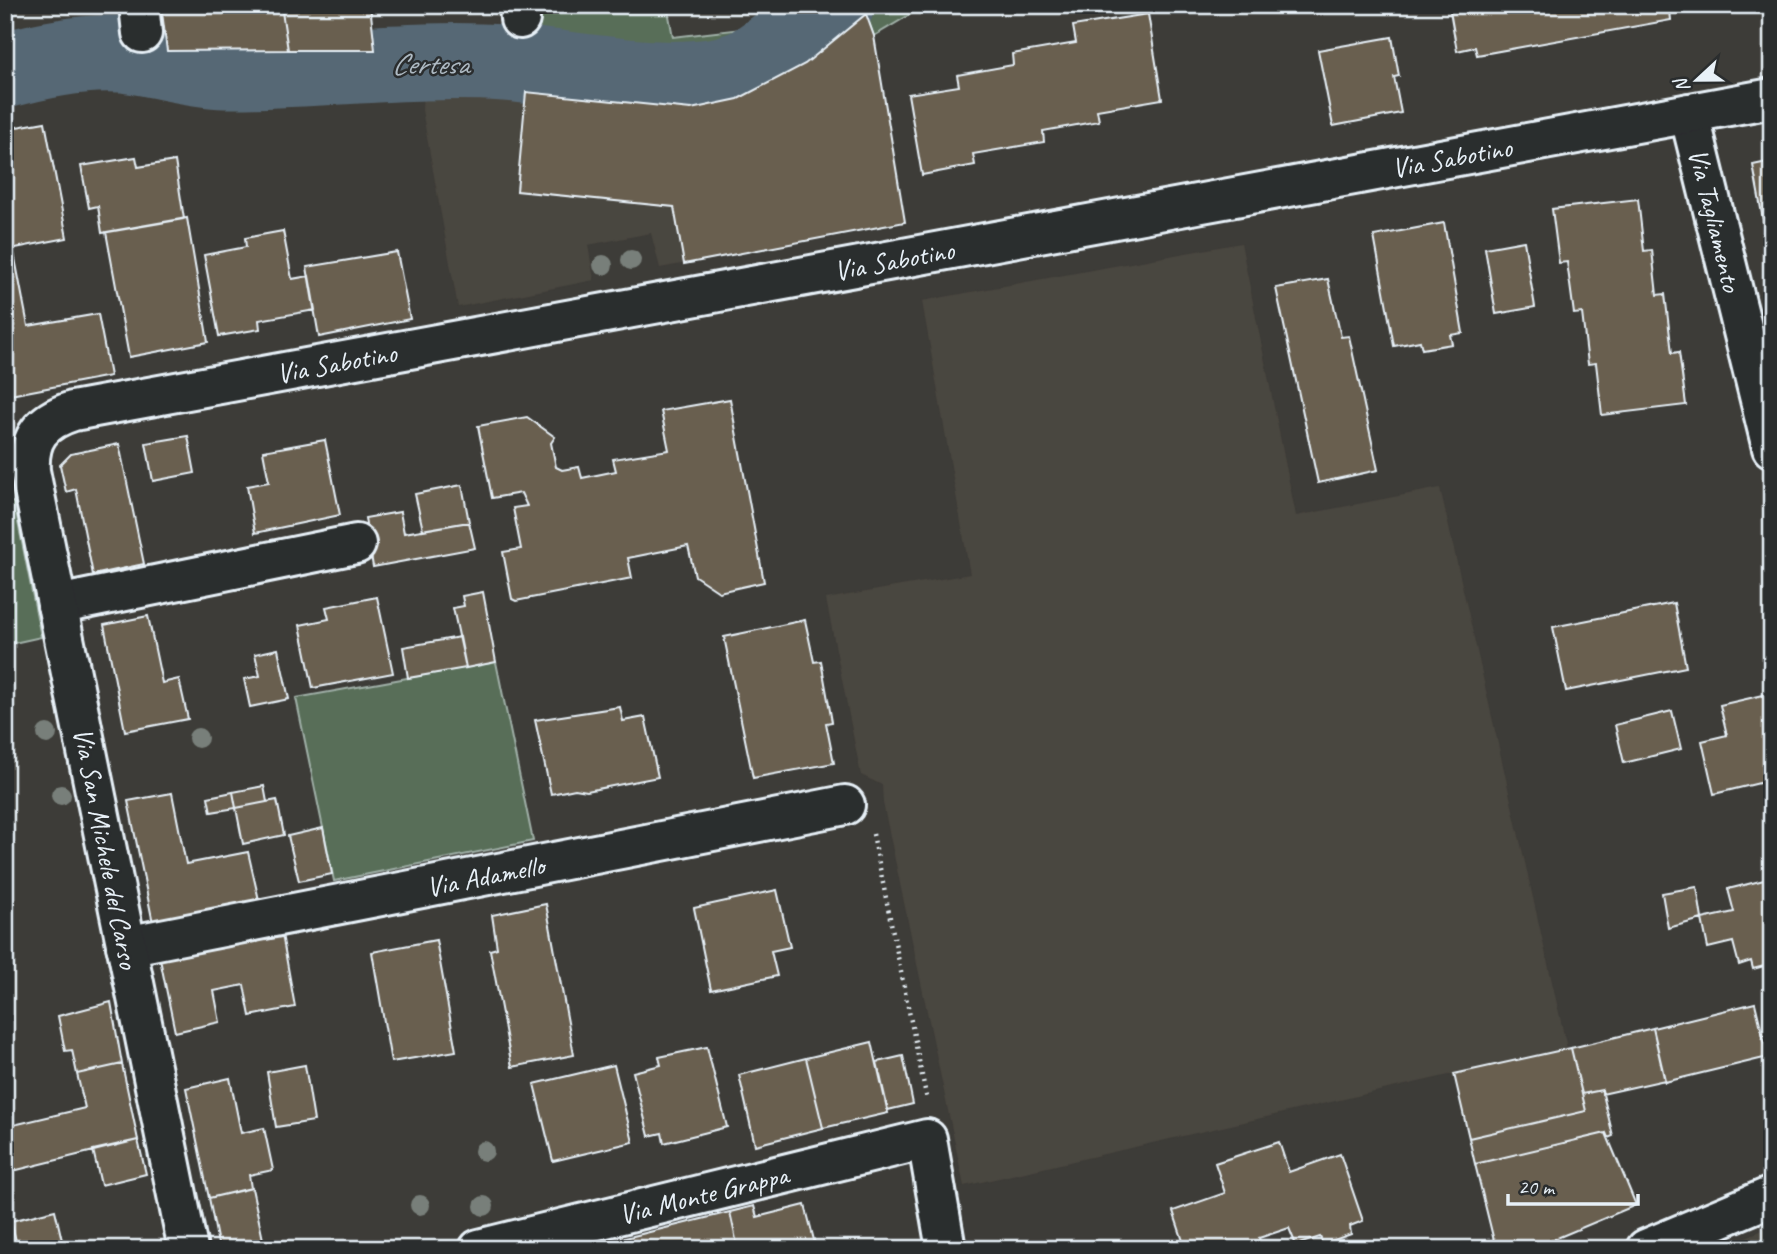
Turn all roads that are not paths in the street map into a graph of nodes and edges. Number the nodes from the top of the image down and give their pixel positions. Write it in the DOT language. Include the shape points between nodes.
graph roads {
  1 [pos="1772,98"];
  2 [pos="1689,113"];
  3 [pos="31,447"];
  4 [pos="1772,448"];
  5 [pos="356,544"];
  6 [pos="57,605"];
  7 [pos="845,805"];
  8 [pos="126,947"];
  9 [pos="1772,1196"];
  10 [pos="188,1249"];
  11 [pos="479,1249"];
  12 [pos="946,1249"];
  13 [pos="1646,1249"];
  1 -- 2 [label="street, Via Sabotino"];
  2 -- 3 [label="street, Via Sabotino" via="73,411 41,427"];
  2 -- 4 [label="street, Via Tagliamento"];
  3 -- 6 [label="street, Via San Michele del Carso" via="30,471"];
  5 -- 6 [label="street"];
  6 -- 8 [label="street, Via San Michele del Carso"];
  7 -- 8 [label="street, Via Adamello"];
  8 -- 10 [label="street, Via San Michele del Carso"];
  9 -- 13 [label="street"];
  11 -- 12 [label="street, Via Monte Grappa" via="927,1139"];
}
